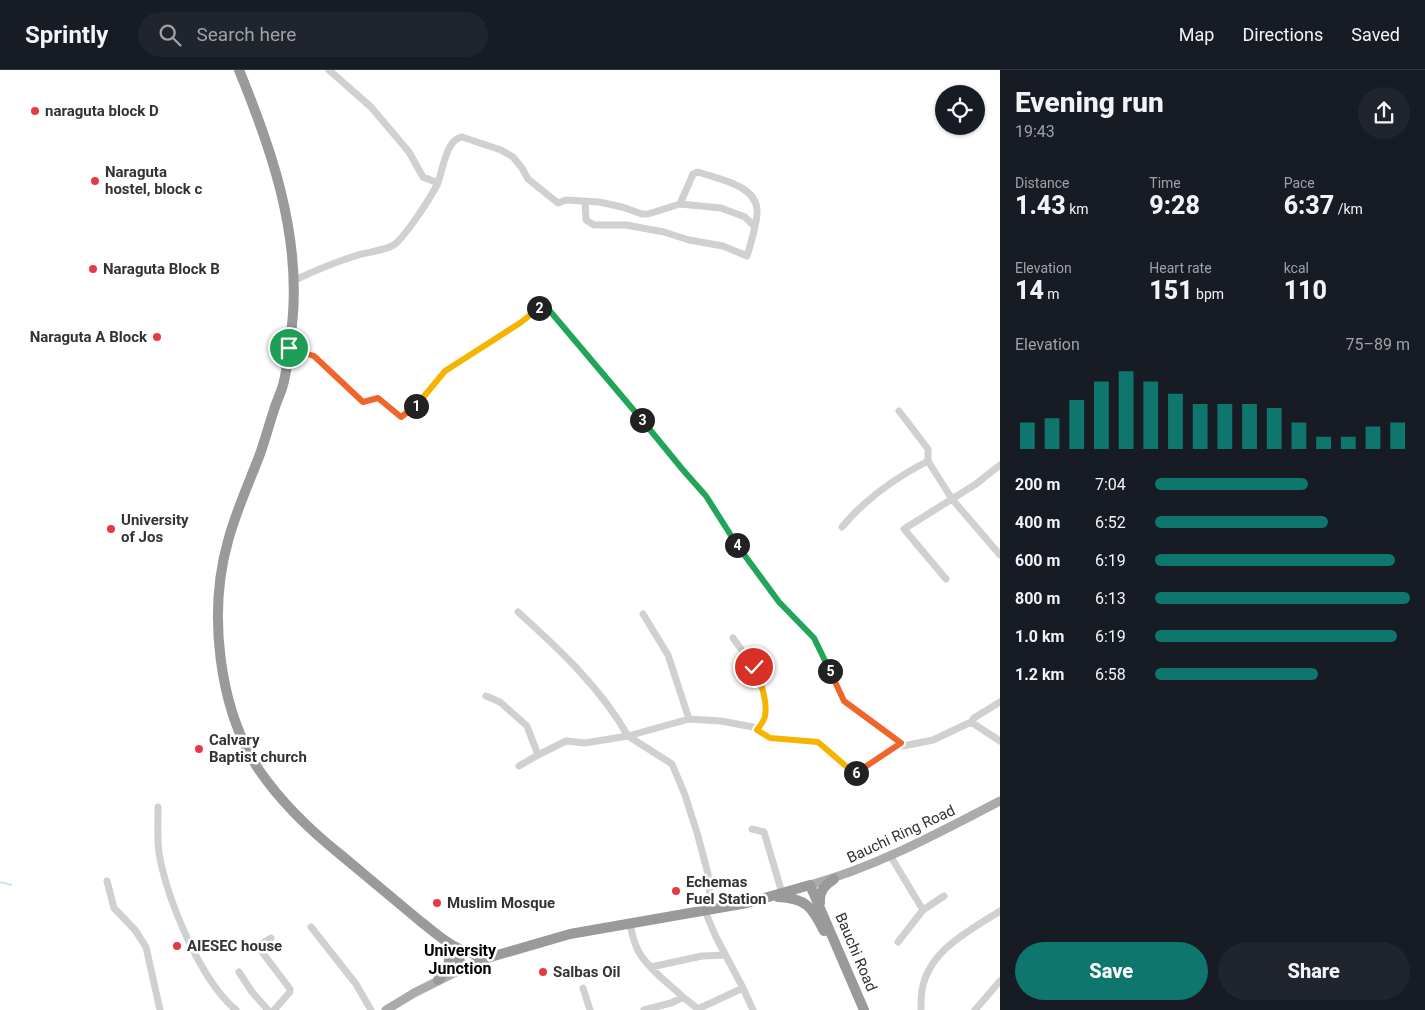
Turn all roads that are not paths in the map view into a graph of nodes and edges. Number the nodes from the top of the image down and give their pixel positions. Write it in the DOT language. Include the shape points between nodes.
graph roads {
  1 [pos="240,70"];
  2 [pos="329,70"];
  3 [pos="438,183"];
  4 [pos="585,202"];
  5 [pos="680,204"];
  6 [pos="754,226"];
  7 [pos="294,280"];
  8 [pos="289,348"];
  9 [pos="899,411"];
  10 [pos="928,461"];
  11 [pos="1000,465"];
  12 [pos="952,499"];
  13 [pos="842,526"];
  14 [pos="1000,555"];
  15 [pos="946,579"];
  16 [pos="518,612"];
  17 [pos="643,614"];
  18 [pos="732,638"];
  19 [pos="486,696"];
  20 [pos="1000,702"];
  21 [pos="688,719"];
  22 [pos="972,722"];
  23 [pos="757,730"];
  24 [pos="628,736"];
  25 [pos="1000,742"];
  26 [pos="901,743"];
  27 [pos="538,754"];
  28 [pos="519,766"];
  29 [pos="1000,801"];
  30 [pos="158,807"];
  31 [pos="752,829"];
  32 [pos="891,857"];
  33 [pos="834,879"];
  34 [pos="107,881"];
  35 [pos="810,885"];
  36 [pos="782,893"];
  37 [pos="771,896"];
  38 [pos="944,896"];
  39 [pos="820,906"];
  40 [pos="708,910"];
  41 [pos="923,910"];
  42 [pos="1000,911"];
  43 [pos="630,924"];
  44 [pos="311,927"];
  45 [pos="271,938"];
  46 [pos="898,942"];
  47 [pos="452,945"];
  48 [pos="725,955"];
  49 [pos="487,958"];
  50 [pos="467,966"];
  51 [pos="651,968"];
  52 [pos="239,972"];
  53 [pos="438,980"];
  54 [pos="1000,981"];
  55 [pos="583,988"];
  56 [pos="742,988"];
  57 [pos="683,997"];
  58 [pos="160,1010"];
  59 [pos="236,1010"];
  60 [pos="268,1010"];
  61 [pos="274,1010"];
  62 [pos="371,1010"];
  63 [pos="386,1010"];
  64 [pos="590,1010"];
  65 [pos="644,1010"];
  66 [pos="753,1010"];
  67 [pos="858,1010"];
  68 [pos="864,1010"];
  69 [pos="921,1010"];
  70 [pos="975,1010"];
  1 -- 7 [label="highway" via="278,179"];
  2 -- 3 [label="street" via="371,107 409,152 423,177"];
  3 -- 4 [label="street" via="442,165 454,141 462,137 513,157 528,179 558,203 566,200"];
  3 -- 7 [label="street" via="394,245 326,265"];
  4 -- 5 [label="street" via="599,202 642,214"];
  4 -- 6 [label="street" via="586,220 594,225 626,225 664,232 723,246 747,256"];
  5 -- 6 [label="street" via="727,209 745,217"];
  5 -- 6 [label="street" via="693,174 698,172 745,189 755,200 758,211"];
  7 -- 8 [label="highway"];
  8 -- 26 [label="street" via="314,356 363,402 378,398 401,417 416,406 445,371 544,304 706,496 779,602 814,638 844,701"];
  8 -- 47 [label="highway" via="284,381 233,524 221,570 218,627 226,686 241,734 268,783 328,845"];
  9 -- 10 [label="street" via="928,449"];
  10 -- 12 [label="street"];
  10 -- 13 [label="street" via="859,507"];
  11 -- 12 [label="street"];
  12 -- 14 [label="street"];
  12 -- 15 [label="street" via="904,529"];
  16 -- 24 [label="street" via="581,672"];
  17 -- 21 [label="street" via="668,655"];
  18 -- 23 [label="street" via="754,667 763,689 765,717"];
  19 -- 27 [label="street" via="500,702 527,726"];
  20 -- 22 [label="street"];
  21 -- 23 [label="street" via="721,721"];
  21 -- 24 [label="street"];
  22 -- 25 [label="street"];
  22 -- 26 [label="street" via="933,740 903,746"];
  23 -- 26 [label="street" via="770,738 818,742 855,774"];
  24 -- 27 [label="street" via="585,743 566,741"];
  24 -- 40 [label="street" via="672,764 685,795 708,874"];
  27 -- 28 [label="street"];
  29 -- 32 [label="main road, Bauchi Ring Road"];
  30 -- 59 [label="street" via="159,852 167,888 196,956 218,991"];
  31 -- 36 [label="street" via="764,832"];
  32 -- 33 [label="main road, Bauchi Ring Road"];
  32 -- 41 [label="street"];
  33 -- 35 [label="main road, Bauchi Ring Road"];
  33 -- 39 [label="highway" via="821,892"];
  34 -- 58 [label="street" via="114,908 146,947"];
  35 -- 36 [label="highway"];
  35 -- 39 [label="highway, Bauchi Road"];
  36 -- 37 [label="highway"];
  37 -- 40 [label="highway"];
  37 -- 67 [label="highway, Bauchi Road" via="802,901 813,911"];
  38 -- 41 [label="street"];
  39 -- 68 [label="highway, Bauchi Road"];
  40 -- 43 [label="highway"];
  40 -- 48 [label="street"];
  41 -- 46 [label="street"];
  42 -- 69 [label="street" via="955,940 937,957 922,990"];
  43 -- 49 [label="highway" via="551,938"];
  43 -- 51 [label="street" via="639,952"];
  44 -- 62 [label="street" via="356,984"];
  45 -- 61 [label="street" via="259,948 290,989"];
  47 -- 49 [label="highway"];
  47 -- 50 [label="highway"];
  47 -- 53 [label="highway" via="448,969"];
  48 -- 51 [label="street" via="702,956"];
  48 -- 56 [label="street"];
  49 -- 50 [label="highway"];
  50 -- 53 [label="main road"];
  51 -- 57 [label="street"];
  52 -- 60 [label="street"];
  53 -- 63 [label="main road"];
  54 -- 70 [label="street"];
  55 -- 64 [label="street"];
  56 -- 57 [label="street" via="698,1009"];
  56 -- 66 [label="street"];
  57 -- 65 [label="street"];
}
